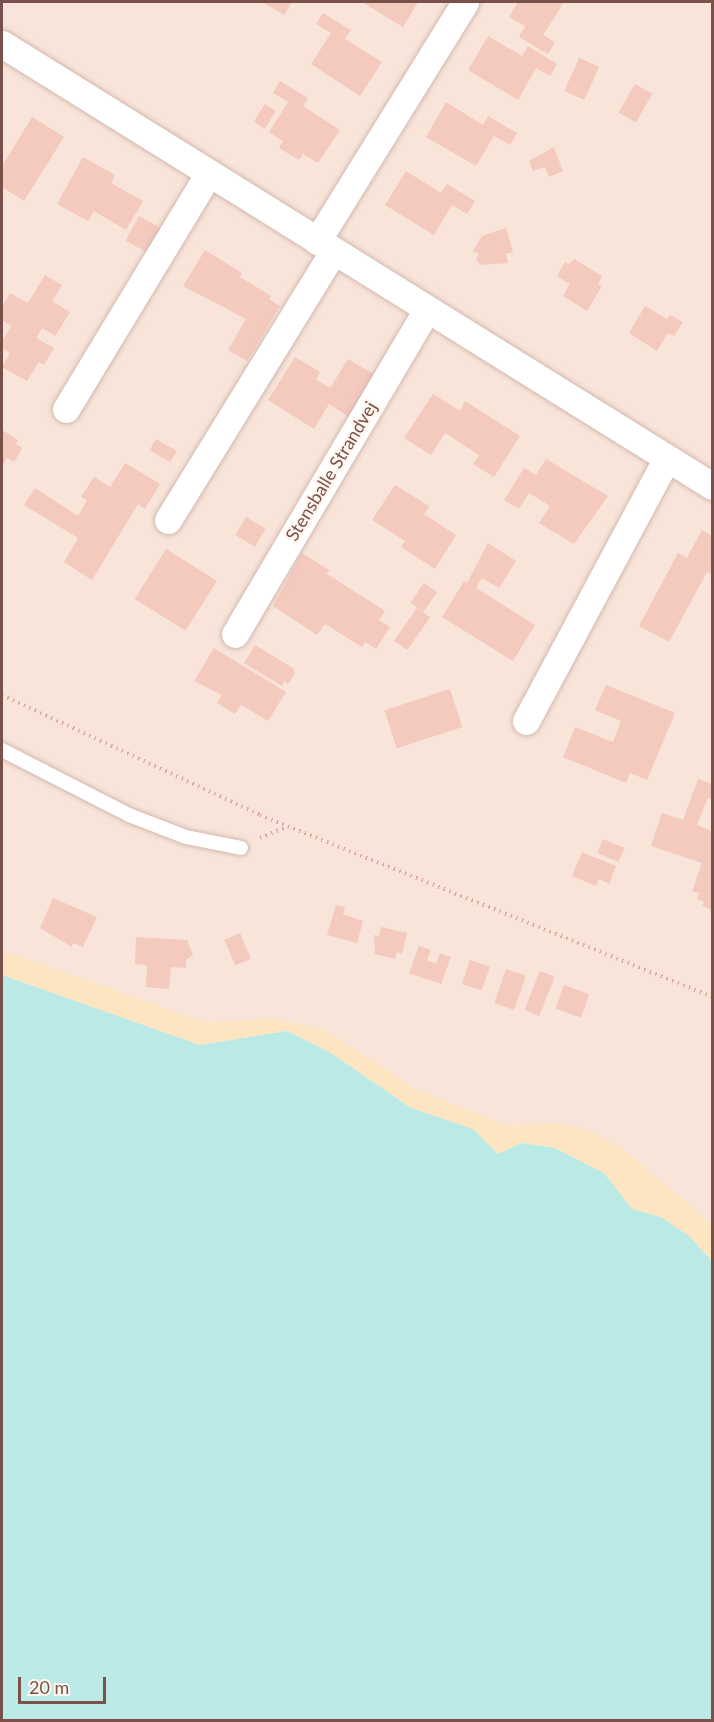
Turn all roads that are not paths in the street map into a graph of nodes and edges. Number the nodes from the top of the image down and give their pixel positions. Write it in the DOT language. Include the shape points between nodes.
graph roads {
  1 [pos="465,2"];
  2 [pos="2,44"];
  3 [pos="209,173"];
  4 [pos="325,247"];
  5 [pos="427,309"];
  6 [pos="66,409"];
  7 [pos="666,460"];
  8 [pos="712,486"];
  9 [pos="168,520"];
  10 [pos="235,634"];
  11 [pos="526,721"];
  12 [pos="2,750"];
  13 [pos="241,848"];
  1 -- 4 [label="street"];
  2 -- 3 [label="street"];
  3 -- 4 [label="street"];
  3 -- 6 [label="street"];
  4 -- 5 [label="street"];
  4 -- 9 [label="street"];
  5 -- 7 [label="street"];
  5 -- 10 [label="street, Stensballe Strandvej"];
  7 -- 8 [label="street"];
  7 -- 11 [label="street"];
  12 -- 13 [label="lane" via="129,815 186,837"];
}
